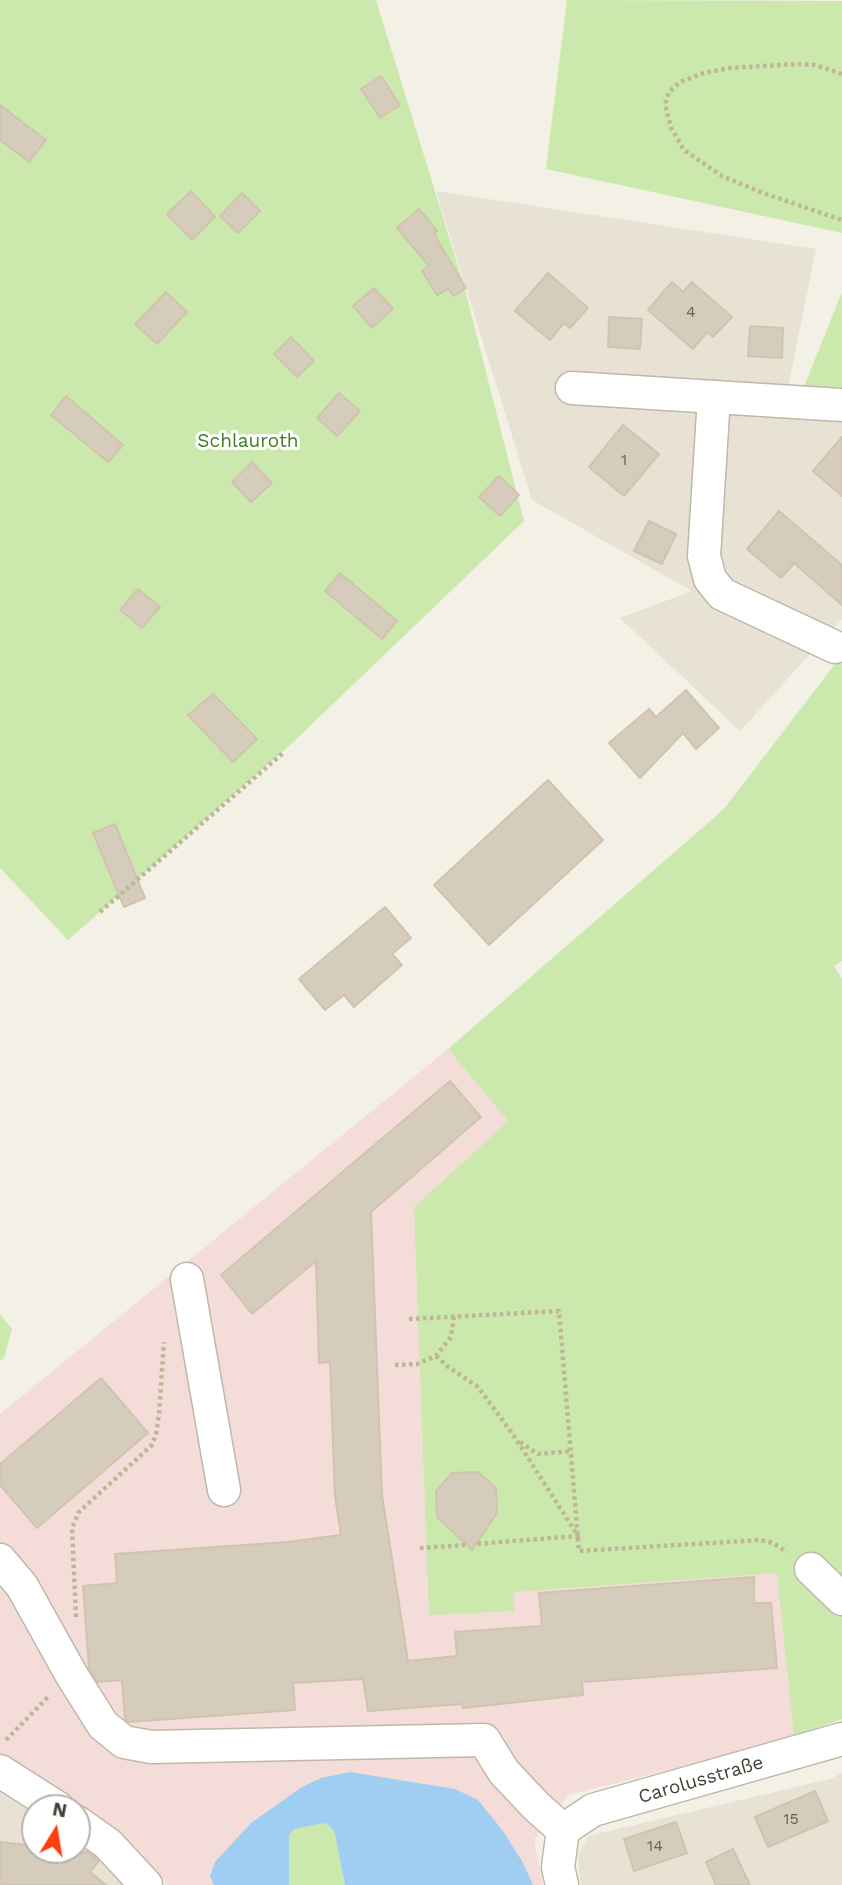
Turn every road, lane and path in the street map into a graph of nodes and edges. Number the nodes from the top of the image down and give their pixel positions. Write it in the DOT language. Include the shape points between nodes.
graph roads {
  1 [pos="842,74"];
  2 [pos="842,220"];
  3 [pos="572,388"];
  4 [pos="714,397"];
  5 [pos="842,405"];
  6 [pos="835,647"];
  7 [pos="283,753"];
  8 [pos="100,912"];
  9 [pos="187,1279"];
  10 [pos="454,1316"];
  11 [pos="408,1319"];
  12 [pos="165,1338"];
  13 [pos="436,1356"];
  14 [pos="395,1365"];
  15 [pos="514,1436"];
  16 [pos="571,1451"];
  17 [pos="223,1490"];
  18 [pos="578,1536"];
  19 [pos="474,1544"];
  20 [pos="465,1545"];
  21 [pos="420,1548"];
  22 [pos="0,1560"];
  23 [pos="811,1569"];
  24 [pos="842,1599"];
  25 [pos="77,1623"];
  26 [pos="71,1674"];
  27 [pos="842,1739"];
  28 [pos="0,1746"];
  29 [pos="0,1770"];
  30 [pos="37,1794"];
  31 [pos="563,1830"];
  32 [pos="91,1832"];
  33 [pos="146,1885"];
  34 [pos="562,1885"];
  1 -- 2 [label="path" via="798,64 730,68 680,82 665,104 671,128 684,149 722,176"];
  3 -- 4 [label="street"];
  4 -- 5 [label="street"];
  4 -- 6 [label="street" via="704,556 710,579 722,594"];
  7 -- 8 [label="path"];
  9 -- 17 [label="street"];
  10 -- 11 [label="path"];
  10 -- 13 [label="path" via="451,1337"];
  10 -- 16 [label="path" via="559,1311"];
  12 -- 25 [label="path" via="159,1414 151,1446 79,1512 72,1528"];
  13 -- 14 [label="path" via="425,1362"];
  13 -- 15 [label="path" via="478,1387"];
  15 -- 16 [label="path" via="537,1454"];
  15 -- 18 [label="path"];
  16 -- 18 [label="path"];
  18 -- 19 [label="path"];
  18 -- 23 [label="path" via="579,1551 760,1540"];
  20 -- 21 [label="path"];
  22 -- 26 [label="street" via="22,1586"];
  23 -- 24 [label="street"];
  26 -- 28 [label="path"];
  26 -- 31 [label="street" via="103,1725 124,1742 151,1747 484,1740 504,1772"];
  27 -- 31 [label="street, Carolusstraße" via="593,1810"];
  29 -- 30 [label="street"];
  31 -- 34 [label="street" via="558,1867"];
  32 -- 33 [label="street"];
}
